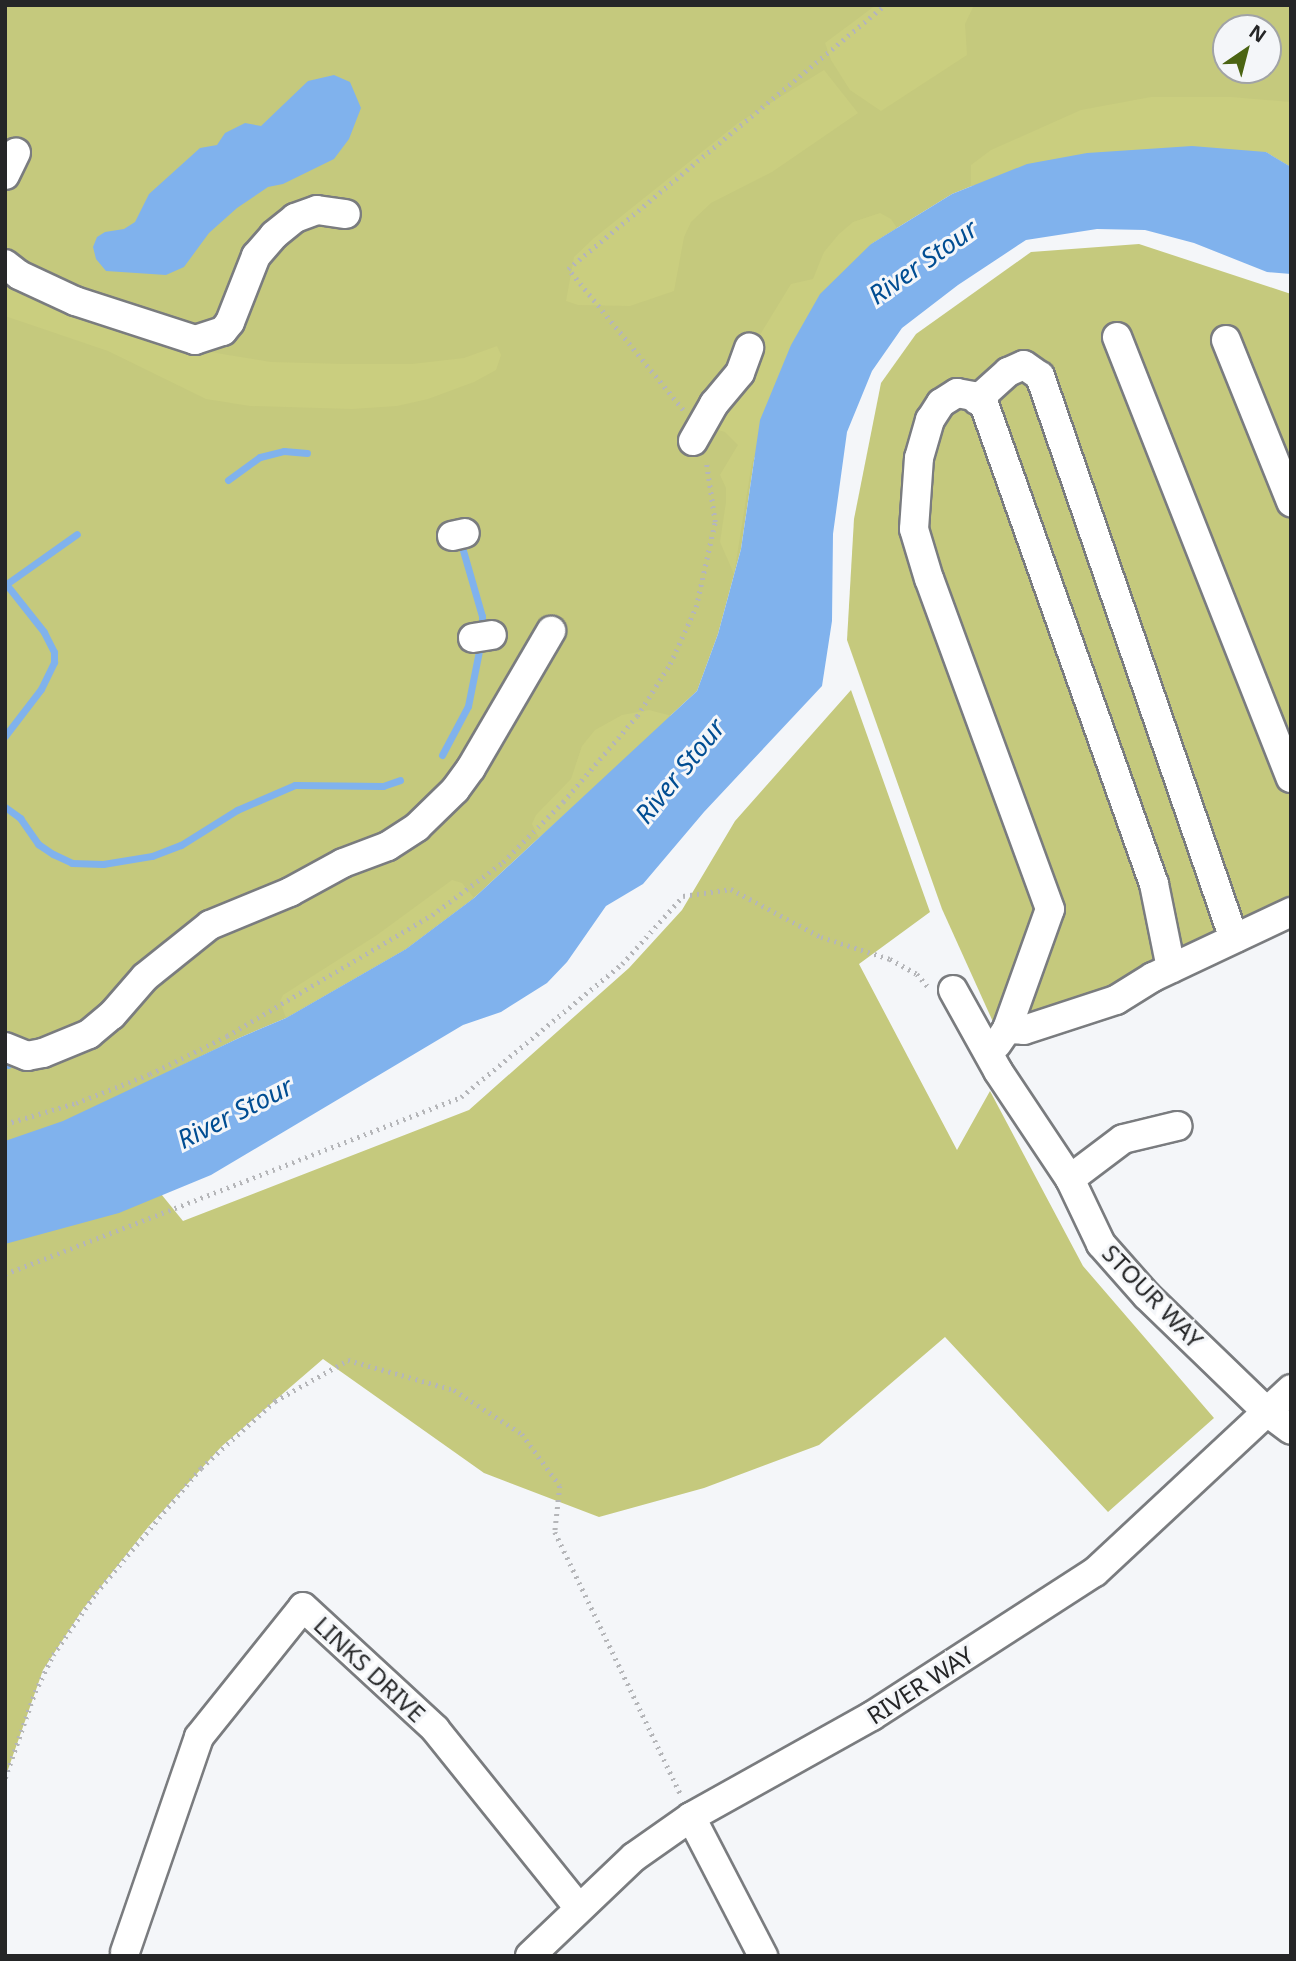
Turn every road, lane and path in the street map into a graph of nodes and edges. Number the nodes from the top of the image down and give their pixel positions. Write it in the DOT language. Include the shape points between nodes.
graph roads {
  1 [pos="346,214"];
  2 [pos="5,264"];
  3 [pos="1117,337"];
  4 [pos="1226,340"];
  5 [pos="749,348"];
  6 [pos="977,400"];
  7 [pos="693,441"];
  8 [pos="1291,502"];
  9 [pos="551,631"];
  10 [pos="1291,778"];
  11 [pos="1291,912"];
  12 [pos="1234,939"];
  13 [pos="1171,968"];
  14 [pos="953,990"];
  15 [pos="1007,1029"];
  16 [pos="5,1047"];
  17 [pos="994,1063"];
  18 [pos="1177,1126"];
  19 [pos="1070,1179"];
  20 [pos="5,1274"];
  21 [pos="1291,1389"];
  22 [pos="1265,1411"];
  23 [pos="1291,1430"];
  24 [pos="5,1778"];
  25 [pos="691,1816"];
  26 [pos="579,1908"];
  27 [pos="125,1952"];
  28 [pos="530,1956"];
  29 [pos="764,1956"];
  1 -- 2 [label="street" via="317,210 295,218 274,235 256,256 230,323 223,331 195,340 75,301"];
  3 -- 10 [label="street"];
  4 -- 8 [label="street"];
  5 -- 7 [label="street" via="740,373 714,404"];
  6 -- 12 [label="street" via="1008,372 1024,365 1040,376"];
  6 -- 13 [label="street" via="984,404 1154,884"];
  6 -- 15 [label="street" via="957,393 941,403 930,420 919,458 914,529 1050,909"];
  9 -- 16 [label="street" via="471,768 417,827 388,846 210,925 145,977 112,1016 89,1034 43,1054 27,1056"];
  11 -- 12 [label="street"];
  12 -- 13 [label="street"];
  13 -- 15 [label="street" via="1116,1000 1024,1030"];
  14 -- 17 [label="street, STOUR WAY"];
  14 -- 20 [label="path" via="936,996 916,974 890,959 821,937 731,889 683,896 622,964 461,1097"];
  15 -- 17 [label="street"];
  17 -- 19 [label="street, STOUR WAY"];
  18 -- 19 [label="street" via="1123,1139"];
  19 -- 22 [label="street, STOUR WAY" via="1101,1244 1147,1296"];
  21 -- 22 [label="street, RIVER WAY"];
  22 -- 23 [label="street, STOUR WAY"];
  22 -- 25 [label="street, RIVER WAY" via="1095,1572 872,1716"];
  24 -- 25 [label="path" via="52,1656 96,1593 201,1468 275,1401 348,1360 454,1390 522,1434 560,1486 555,1532"];
  25 -- 26 [label="street, RIVER WAY" via="634,1857"];
  25 -- 29 [label="street"];
  26 -- 27 [label="street, LINKS DRIVE" via="435,1729 303,1607 199,1737"];
  26 -- 28 [label="street, RIVER WAY"];
}
